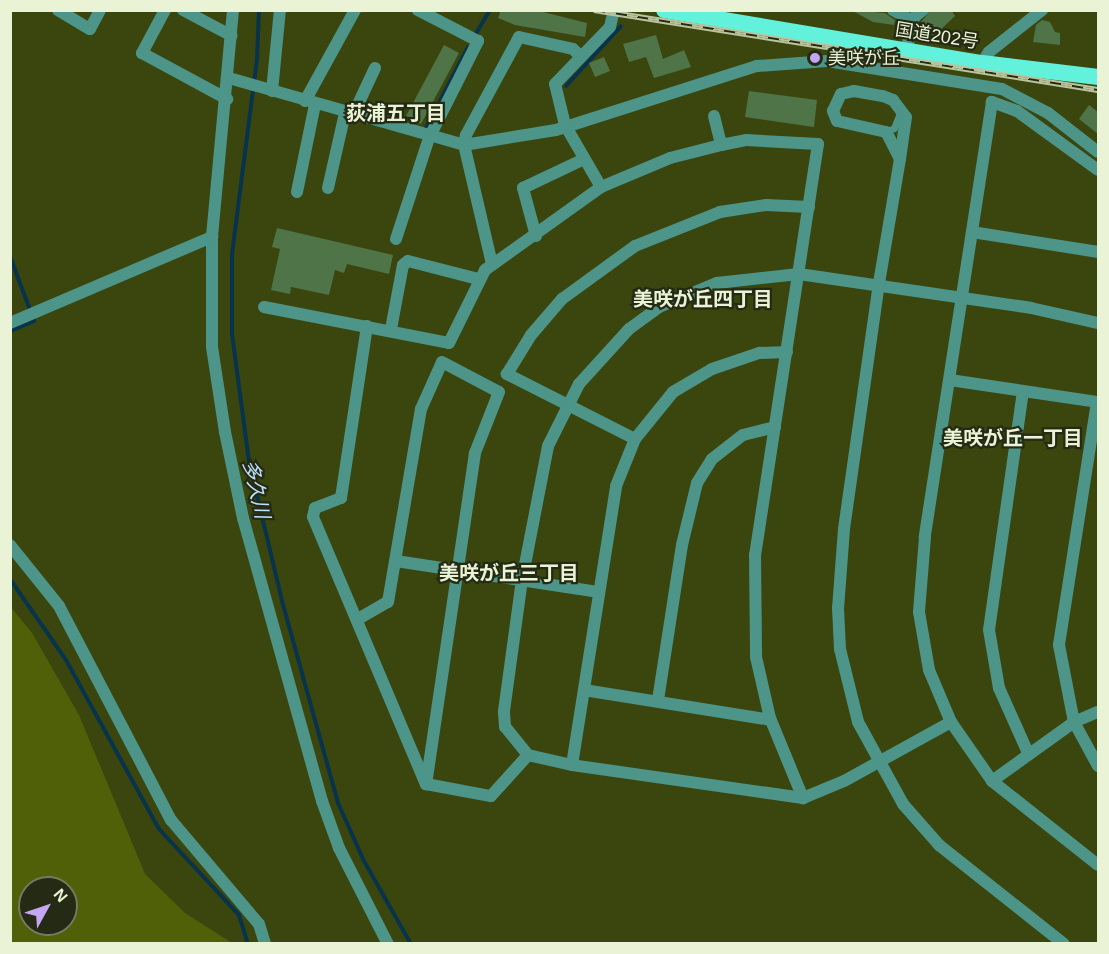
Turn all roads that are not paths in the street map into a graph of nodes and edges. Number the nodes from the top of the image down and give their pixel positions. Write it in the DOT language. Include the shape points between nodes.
graph roads {
  1 [pos="58,10"];
  2 [pos="100,10"];
  3 [pos="165,10"];
  4 [pos="183,10"];
  5 [pos="233,10"];
  6 [pos="280,10"];
  7 [pos="355,10"];
  8 [pos="418,10"];
  9 [pos="614,10"];
  10 [pos="664,10"];
  11 [pos="893,10"];
  12 [pos="923,10"];
  13 [pos="1042,10"];
  14 [pos="911,20"];
  15 [pos="232,36"];
  16 [pos="907,52"];
  17 [pos="580,56"];
  18 [pos="982,63"];
  19 [pos="375,68"];
  20 [pos="1098,77"];
  21 [pos="229,78"];
  22 [pos="272,91"];
  23 [pos="227,99"];
  24 [pos="310,103"];
  25 [pos="901,107"];
  26 [pos="349,114"];
  27 [pos="714,116"];
  28 [pos="565,125"];
  29 [pos="886,132"];
  30 [pos="429,138"];
  31 [pos="464,145"];
  32 [pos="721,145"];
  33 [pos="1098,152"];
  34 [pos="584,159"];
  35 [pos="900,159"];
  36 [pos="1098,170"];
  37 [pos="601,187"];
  38 [pos="328,188"];
  39 [pos="297,192"];
  40 [pos="809,207"];
  41 [pos="972,232"];
  42 [pos="536,236"];
  43 [pos="212,237"];
  44 [pos="396,239"];
  45 [pos="1098,252"];
  46 [pos="492,264"];
  47 [pos="799,274"];
  48 [pos="478,279"];
  49 [pos="879,284"];
  50 [pos="963,297"];
  51 [pos="264,307"];
  52 [pos="10,323"];
  53 [pos="1098,323"];
  54 [pos="367,326"];
  55 [pos="391,329"];
  56 [pos="787,352"];
  57 [pos="950,380"];
  58 [pos="1023,391"];
  59 [pos="1098,402"];
  60 [pos="567,405"];
  61 [pos="775,427"];
  62 [pos="635,439"];
  63 [pos="10,545"];
  64 [pos="396,561"];
  65 [pos="459,570"];
  66 [pos="522,580"];
  67 [pos="598,592"];
  68 [pos="358,619"];
  69 [pos="584,690"];
  70 [pos="658,700"];
  71 [pos="1098,712"];
  72 [pos="771,720"];
  73 [pos="951,722"];
  74 [pos="1074,722"];
  75 [pos="528,754"];
  76 [pos="1029,755"];
  77 [pos="878,762"];
  78 [pos="572,765"];
  79 [pos="1098,766"];
  80 [pos="992,781"];
  81 [pos="426,784"];
  82 [pos="803,798"];
  83 [pos="1098,865"];
  84 [pos="265,944"];
  85 [pos="388,944"];
  86 [pos="1064,944"];
  1 -- 2 [label="street" via="90,29"];
  3 -- 23 [label="street" via="142,52"];
  4 -- 15 [label="street"];
  5 -- 15 [label="street"];
  6 -- 22 [label="street"];
  7 -- 24 [label="street"];
  8 -- 30 [label="street" via="473,38"];
  9 -- 17 [label="street" via="609,27"];
  10 -- 16 [label="highway, 国道202号"];
  11 -- 14 [label="street"];
  12 -- 14 [label="street"];
  13 -- 18 [label="street"];
  14 -- 16 [label="street"];
  15 -- 21 [label="street"];
  16 -- 18 [label="highway, 国道202号"];
  17 -- 28 [label="street" via="555,84"];
  17 -- 31 [label="street" via="573,49 519,37"];
  18 -- 20 [label="highway, 国道202号"];
  19 -- 26 [label="street"];
  21 -- 22 [label="street"];
  21 -- 23 [label="street"];
  22 -- 24 [label="street"];
  23 -- 43 [label="street"];
  24 -- 26 [label="street"];
  24 -- 39 [label="street"];
  25 -- 29 [label="lane" via="900,121"];
  25 -- 29 [label="street" via="883,96 854,91 841,94 836,101 833,111 837,121"];
  25 -- 35 [label="street" via="906,117"];
  26 -- 30 [label="street"];
  26 -- 38 [label="street"];
  27 -- 32 [label="street"];
  28 -- 31 [label="street"];
  28 -- 33 [label="street" via="757,66 827,61 1002,89 1048,113"];
  28 -- 34 [label="street"];
  29 -- 35 [label="street"];
  30 -- 31 [label="street"];
  30 -- 44 [label="street"];
  31 -- 46 [label="street"];
  32 -- 37 [label="street" via="670,158"];
  32 -- 40 [label="street" via="746,140 818,144"];
  34 -- 37 [label="street"];
  34 -- 42 [label="street" via="523,188"];
  35 -- 49 [label="street"];
  36 -- 41 [label="street" via="1017,111 992,102"];
  37 -- 42 [label="street"];
  40 -- 47 [label="street"];
  40 -- 60 [label="street" via="766,205 710,216 635,246 562,299 531,334 507,374"];
  41 -- 45 [label="street"];
  41 -- 50 [label="street"];
  42 -- 46 [label="street"];
  43 -- 52 [label="street"];
  43 -- 85 [label="street" via="212,347 243,518 322,801 339,848"];
  46 -- 48 [label="street"];
  47 -- 49 [label="street"];
  47 -- 56 [label="street"];
  47 -- 60 [label="street" via="717,283 659,308 601,357"];
  48 -- 55 [label="street" via="449,343"];
  48 -- 55 [label="street" via="408,261 403,265"];
  49 -- 50 [label="street"];
  49 -- 77 [label="street" via="844,529 838,608 840,649 852,700"];
  50 -- 53 [label="street"];
  50 -- 57 [label="street"];
  51 -- 54 [label="street"];
  54 -- 55 [label="street"];
  54 -- 68 [label="street" via="341,498 315,508 313,517"];
  56 -- 61 [label="street"];
  56 -- 62 [label="street" via="759,353 712,369 673,392"];
  57 -- 58 [label="street"];
  57 -- 73 [label="street" via="925,537 919,612 929,670"];
  58 -- 59 [label="street"];
  58 -- 76 [label="street" via="989,630 999,688"];
  59 -- 74 [label="street" via="1059,645"];
  60 -- 62 [label="street"];
  60 -- 66 [label="street" via="540,474"];
  61 -- 70 [label="street" via="743,435 712,459 697,483 682,545"];
  61 -- 72 [label="street" via="755,555 756,657"];
  62 -- 67 [label="street" via="616,486"];
  63 -- 84 [label="street" via="59,606 171,820 259,924"];
  64 -- 65 [label="street"];
  64 -- 65 [label="street" via="421,409 442,362 499,392 475,453"];
  64 -- 68 [label="street" via="388,602"];
  65 -- 66 [label="street"];
  65 -- 81 [label="street"];
  66 -- 67 [label="street"];
  66 -- 75 [label="street" via="504,711 505,727"];
  67 -- 69 [label="street"];
  68 -- 81 [label="street"];
  69 -- 70 [label="street"];
  69 -- 78 [label="street"];
  70 -- 72 [label="street"];
  71 -- 74 [label="street"];
  72 -- 82 [label="street"];
  73 -- 77 [label="street"];
  73 -- 80 [label="street"];
  74 -- 76 [label="street"];
  74 -- 79 [label="street"];
  75 -- 78 [label="street"];
  75 -- 81 [label="street" via="491,796"];
  76 -- 80 [label="street"];
  77 -- 82 [label="street"];
  77 -- 86 [label="street" via="903,804 939,845"];
  78 -- 82 [label="street"];
  80 -- 83 [label="street"];
}
